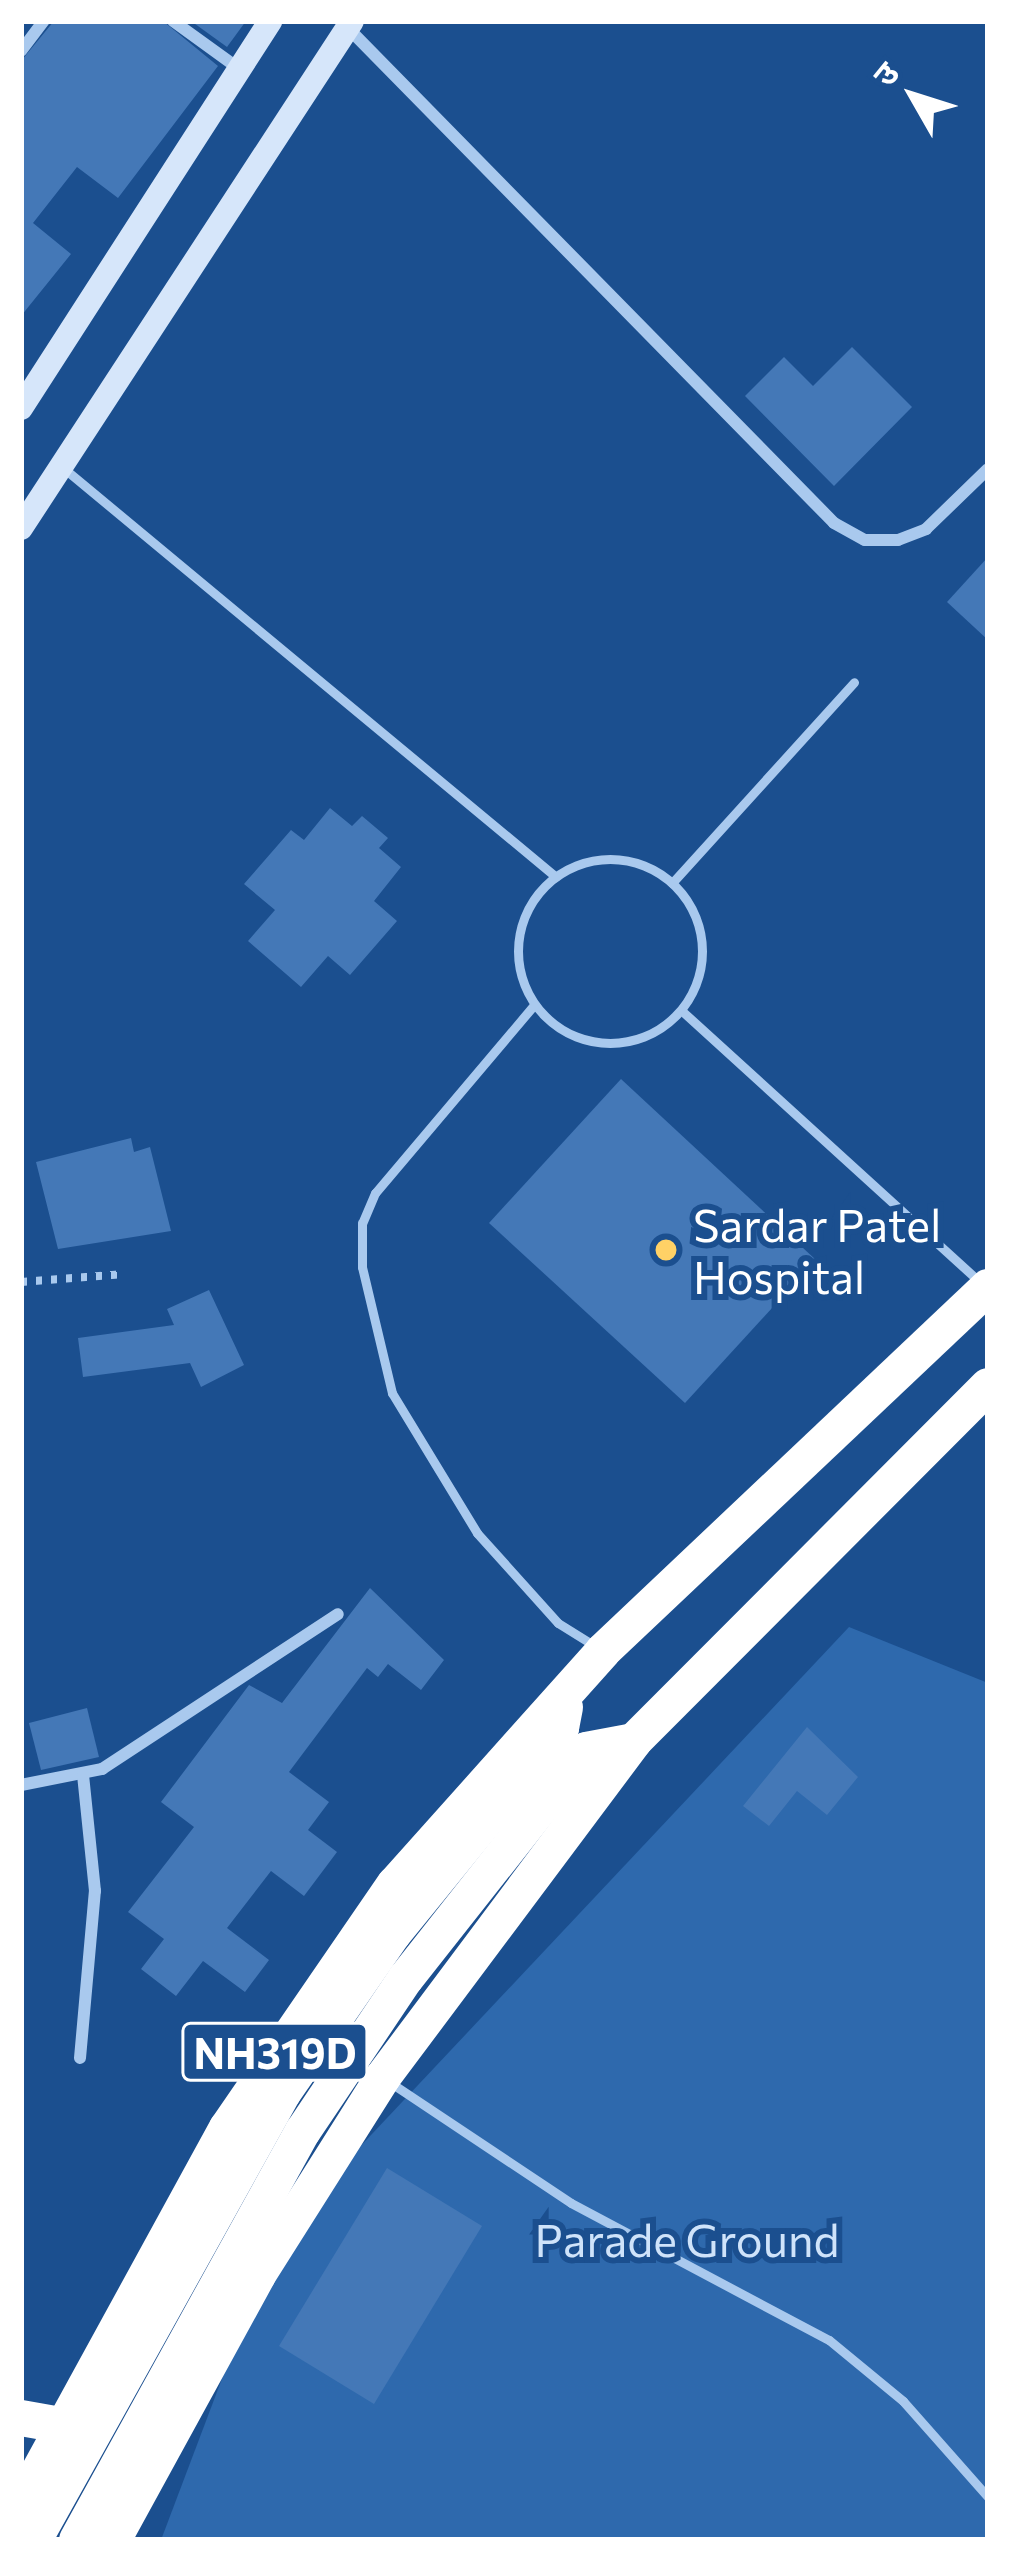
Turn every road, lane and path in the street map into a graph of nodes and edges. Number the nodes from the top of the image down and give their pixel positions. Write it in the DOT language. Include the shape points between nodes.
graph roads {
  1 [pos="44,21"];
  2 [pos="173,21"];
  3 [pos="270,21"];
  4 [pos="350,24"];
  5 [pos="21,51"];
  6 [pos="238,68"];
  7 [pos="21,408"];
  8 [pos="60,466"];
  9 [pos="988,470"];
  10 [pos="21,528"];
  11 [pos="854,682"];
  12 [pos="556,877"];
  13 [pos="672,883"];
  14 [pos="534,1005"];
  15 [pos="682,1011"];
  16 [pos="125,1274"];
  17 [pos="21,1282"];
  18 [pos="987,1287"];
  19 [pos="988,1386"];
  20 [pos="338,1614"];
  21 [pos="603,1651"];
  22 [pos="568,1686"];
  23 [pos="574,1739"];
  24 [pos="634,1741"];
  25 [pos="83,1775"];
  26 [pos="21,1784"];
  27 [pos="80,2058"];
  28 [pos="383,2078"];
  29 [pos="21,2418"];
  30 [pos="66,2426"];
  31 [pos="988,2497"];
  32 [pos="21,2504"];
  33 [pos="34,2540"];
  34 [pos="76,2540"];
  35 [pos="113,2540"];
  1 -- 5 [label="street"];
  2 -- 6 [label="street"];
  3 -- 6 [label="main road"];
  4 -- 8 [label="main road"];
  4 -- 9 [label="street" via="833,523 865,540 898,540 926,529"];
  6 -- 7 [label="main road"];
  8 -- 10 [label="main road"];
  8 -- 12 [label="lane"];
  11 -- 13 [label="lane"];
  12 -- 13 [label="lane" via="611,859"];
  12 -- 14 [label="lane" via="535,898 518,951"];
  13 -- 15 [label="lane" via="700,926 704,956"];
  14 -- 15 [label="lane" via="554,1026 607,1045 660,1029"];
  14 -- 21 [label="lane" via="376,1193 362,1223 362,1267 392,1393 477,1533 557,1623"];
  15 -- 18 [label="lane"];
  16 -- 17 [label="path"];
  18 -- 21 [label="highway, NH319D"];
  19 -- 24 [label="highway"];
  20 -- 25 [label="street" via="201,1710"];
  21 -- 22 [label="highway, NH319D"];
  22 -- 23 [label="highway"];
  22 -- 30 [label="highway, NH319D" via="493,1765 314,1992 227,2128"];
  23 -- 24 [label="highway"];
  23 -- 33 [label="highway" via="406,1918 283,2093"];
  23 -- 34 [label="highway" via="303,2131"];
  24 -- 28 [label="highway, NH319D"];
  25 -- 26 [label="street"];
  25 -- 27 [label="street" via="95,1891"];
  28 -- 31 [label="lane" via="571,2203 829,2340 903,2401"];
  28 -- 35 [label="highway, NH319D" via="258,2276"];
  29 -- 30 [label="highway"];
  30 -- 32 [label="highway, NH319D"];
}
